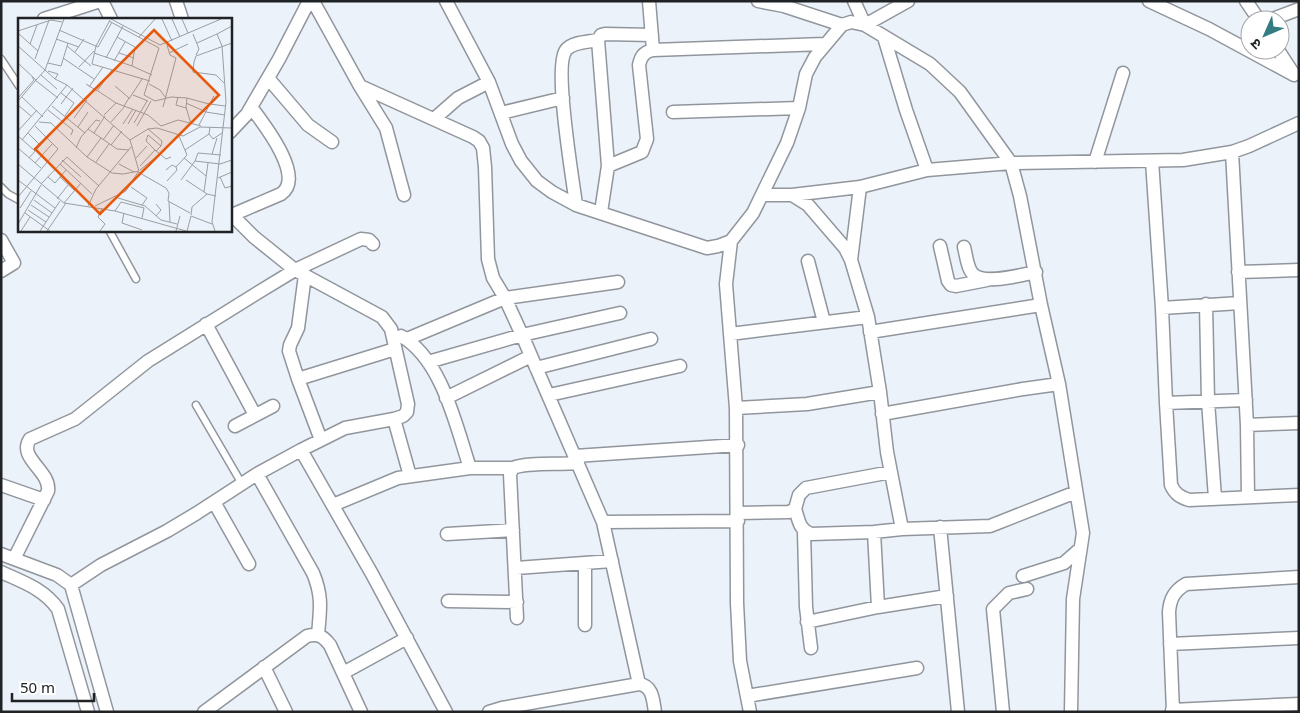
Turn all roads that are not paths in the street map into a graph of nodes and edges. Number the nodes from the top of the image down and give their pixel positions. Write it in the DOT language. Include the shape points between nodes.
graph roads {
  1 [pos="98,1"];
  2 [pos="309,1"];
  3 [pos="313,1"];
  4 [pos="446,1"];
  5 [pos="649,1"];
  6 [pos="758,1"];
  7 [pos="854,1"];
  8 [pos="908,1"];
  9 [pos="1150,1"];
  10 [pos="47,18"];
  11 [pos="110,18"];
  12 [pos="842,25"];
  13 [pos="865,25"];
  14 [pos="652,35"];
  15 [pos="884,37"];
  16 [pos="598,40"];
  17 [pos="824,44"];
  18 [pos="653,50"];
  19 [pos="1,59"];
  20 [pos="1284,60"];
  21 [pos="1123,73"];
  22 [pos="268,78"];
  23 [pos="1296,78"];
  24 [pos="489,82"];
  25 [pos="18,84"];
  26 [pos="360,86"];
  27 [pos="563,98"];
  28 [pos="251,107"];
  29 [pos="799,108"];
  30 [pos="673,112"];
  31 [pos="501,113"];
  32 [pos="434,119"];
  33 [pos="1299,123"];
  34 [pos="231,131"];
  35 [pos="332,142"];
  36 [pos="1232,152"];
  37 [pos="1152,160"];
  38 [pos="1095,162"];
  39 [pos="1011,163"];
  40 [pos="608,166"];
  41 [pos="927,170"];
  42 [pos="1,187"];
  43 [pos="860,187"];
  44 [pos="404,195"];
  45 [pos="763,195"];
  46 [pos="792,195"];
  47 [pos="18,199"];
  48 [pos="576,205"];
  49 [pos="601,212"];
  50 [pos="231,214"];
  51 [pos="110,231"];
  52 [pos="1,240"];
  53 [pos="731,241"];
  54 [pos="372,244"];
  55 [pos="940,246"];
  56 [pos="964,247"];
  57 [pos="851,260"];
  58 [pos="808,261"];
  59 [pos="1299,270"];
  60 [pos="1,271"];
  61 [pos="1036,272"];
  62 [pos="1238,272"];
  63 [pos="300,273"];
  64 [pos="136,279"];
  65 [pos="987,280"];
  66 [pos="618,282"];
  67 [pos="505,298"];
  68 [pos="1240,303"];
  69 [pos="1041,304"];
  70 [pos="1206,304"];
  71 [pos="1162,308"];
  72 [pos="620,313"];
  73 [pos="868,317"];
  74 [pos="824,322"];
  75 [pos="206,324"];
  76 [pos="391,330"];
  77 [pos="870,332"];
  78 [pos="730,334"];
  79 [pos="522,335"];
  80 [pos="407,339"];
  81 [pos="651,339"];
  82 [pos="394,349"];
  83 [pos="428,362"];
  84 [pos="534,362"];
  85 [pos="680,366"];
  86 [pos="298,379"];
  87 [pos="1059,384"];
  88 [pos="880,392"];
  89 [pos="549,395"];
  90 [pos="446,398"];
  91 [pos="1246,400"];
  92 [pos="1208,401"];
  93 [pos="1166,404"];
  94 [pos="196,406"];
  95 [pos="273,406"];
  96 [pos="736,408"];
  97 [pos="882,414"];
  98 [pos="255,415"];
  99 [pos="394,419"];
  100 [pos="1299,423"];
  101 [pos="1247,425"];
  102 [pos="235,426"];
  103 [pos="321,440"];
  104 [pos="738,445"];
  105 [pos="300,450"];
  106 [pos="576,459"];
  107 [pos="470,468"];
  108 [pos="513,468"];
  109 [pos="891,472"];
  110 [pos="257,474"];
  111 [pos="410,476"];
  112 [pos="242,484"];
  113 [pos="1,485"];
  114 [pos="1076,492"];
  115 [pos="1299,495"];
  116 [pos="1248,497"];
  117 [pos="1215,498"];
  118 [pos="44,500"];
  119 [pos="214,502"];
  120 [pos="333,505"];
  121 [pos="796,509"];
  122 [pos="738,517"];
  123 [pos="603,522"];
  124 [pos="940,527"];
  125 [pos="902,529"];
  126 [pos="514,530"];
  127 [pos="804,532"];
  128 [pos="874,532"];
  129 [pos="447,534"];
  130 [pos="1080,550"];
  131 [pos="1,554"];
  132 [pos="14,559"];
  133 [pos="612,561"];
  134 [pos="585,563"];
  135 [pos="249,564"];
  136 [pos="516,568"];
  137 [pos="1,572"];
  138 [pos="1022,576"];
  139 [pos="1299,577"];
  140 [pos="71,585"];
  141 [pos="1027,589"];
  142 [pos="947,596"];
  143 [pos="448,601"];
  144 [pos="516,602"];
  145 [pos="878,607"];
  146 [pos="517,618"];
  147 [pos="807,622"];
  148 [pos="585,625"];
  149 [pos="318,635"];
  150 [pos="67,638"];
  151 [pos="407,638"];
  152 [pos="1299,638"];
  153 [pos="86,643"];
  154 [pos="1170,644"];
  155 [pos="811,648"];
  156 [pos="264,667"];
  157 [pos="917,668"];
  158 [pos="343,673"];
  159 [pos="639,684"];
  160 [pos="747,696"];
  161 [pos="1299,704"];
  162 [pos="1249,709"];
  163 [pos="1172,711"];
  164 [pos="88,712"];
  165 [pos="107,712"];
  166 [pos="204,712"];
  167 [pos="286,712"];
  168 [pos="361,712"];
  169 [pos="446,712"];
  170 [pos="489,712"];
  171 [pos="656,712"];
  172 [pos="750,712"];
  173 [pos="958,712"];
  174 [pos="1004,712"];
  175 [pos="1071,712"];
  1 -- 10 [label="street"];
  1 -- 11 [label="street"];
  2 -- 22 [label="street"];
  3 -- 26 [label="street"];
  4 -- 24 [label="street"];
  5 -- 14 [label="street"];
  6 -- 12 [label="street"];
  7 -- 13 [label="street"];
  8 -- 13 [label="street"];
  9 -- 23 [label="street" via="1209,29"];
  12 -- 13 [label="street" via="851,22"];
  12 -- 17 [label="street"];
  13 -- 15 [label="street"];
  14 -- 16 [label="street" via="605,34"];
  14 -- 18 [label="street"];
  15 -- 39 [label="street" via="930,64 960,92"];
  15 -- 41 [label="street"];
  16 -- 27 [label="street" via="566,49 561,62"];
  16 -- 40 [label="street"];
  17 -- 18 [label="street"];
  17 -- 29 [label="street" via="806,74"];
  18 -- 40 [label="street" via="645,52 639,65 647,138 645,147 637,156"];
  19 -- 25 [label="lane"];
  20 -- 23 [label="street"];
  21 -- 38 [label="street"];
  22 -- 28 [label="street"];
  22 -- 35 [label="street" via="308,125"];
  24 -- 31 [label="street"];
  24 -- 32 [label="street" via="458,98"];
  26 -- 32 [label="street"];
  26 -- 44 [label="street" via="386,128"];
  27 -- 31 [label="street"];
  27 -- 48 [label="street"];
  28 -- 34 [label="street"];
  28 -- 50 [label="street" via="280,150 289,181 286,191 281,194"];
  29 -- 30 [label="street"];
  29 -- 45 [label="street"];
  31 -- 48 [label="street" via="512,144 536,180"];
  32 -- 67 [label="street" via="473,137 483,148 488,259 493,278"];
  33 -- 36 [label="street"];
  36 -- 37 [label="street" via="1183,160"];
  36 -- 62 [label="street"];
  37 -- 38 [label="street"];
  37 -- 71 [label="street"];
  38 -- 39 [label="street"];
  39 -- 41 [label="street"];
  39 -- 61 [label="street"];
  40 -- 49 [label="street"];
  41 -- 43 [label="street"];
  42 -- 47 [label="lane"];
  43 -- 46 [label="street"];
  43 -- 57 [label="street"];
  45 -- 46 [label="street"];
  45 -- 53 [label="street" via="754,214"];
  46 -- 57 [label="street" via="808,205 845,248"];
  48 -- 49 [label="street"];
  49 -- 53 [label="street" via="707,248"];
  50 -- 63 [label="street"];
  51 -- 64 [label="lane"];
  52 -- 60 [label="street" via="14,264"];
  53 -- 78 [label="street" via="726,284"];
  54 -- 63 [label="street" via="361,239"];
  55 -- 65 [label="street" via="951,285"];
  56 -- 65 [label="street" via="971,271"];
  57 -- 73 [label="street"];
  58 -- 74 [label="street"];
  59 -- 62 [label="street"];
  61 -- 65 [label="street"];
  61 -- 69 [label="street"];
  62 -- 68 [label="street"];
  63 -- 75 [label="street"];
  63 -- 76 [label="street" via="382,317"];
  63 -- 86 [label="street" via="298,328 289,350"];
  66 -- 67 [label="street"];
  67 -- 79 [label="street"];
  67 -- 80 [label="street"];
  68 -- 70 [label="street"];
  68 -- 91 [label="street"];
  69 -- 77 [label="street"];
  69 -- 87 [label="street"];
  70 -- 71 [label="street"];
  70 -- 92 [label="street"];
  71 -- 93 [label="street"];
  72 -- 79 [label="street"];
  73 -- 74 [label="street"];
  73 -- 77 [label="street"];
  74 -- 78 [label="street"];
  75 -- 98 [label="street"];
  75 -- 118 [label="street" via="148,361 75,419 30,439 26,450 49,484"];
  76 -- 80 [label="street"];
  76 -- 82 [label="street"];
  77 -- 88 [label="street"];
  78 -- 96 [label="street"];
  79 -- 83 [label="street"];
  79 -- 84 [label="street"];
  80 -- 83 [label="street"];
  81 -- 84 [label="street"];
  82 -- 86 [label="street"];
  82 -- 99 [label="street" via="408,404 407,412"];
  83 -- 90 [label="street"];
  84 -- 89 [label="street"];
  84 -- 90 [label="street"];
  85 -- 89 [label="street"];
  86 -- 103 [label="street"];
  87 -- 97 [label="street"];
  87 -- 114 [label="street"];
  88 -- 96 [label="street" via="808,404"];
  88 -- 97 [label="street"];
  89 -- 106 [label="street"];
  90 -- 107 [label="street"];
  91 -- 92 [label="street"];
  91 -- 101 [label="street"];
  92 -- 93 [label="street"];
  92 -- 117 [label="street"];
  93 -- 117 [label="street" via="1174,492 1189,500"];
  94 -- 112 [label="lane"];
  95 -- 98 [label="street"];
  96 -- 104 [label="street"];
  97 -- 109 [label="street"];
  98 -- 102 [label="street"];
  99 -- 103 [label="street" via="345,428"];
  99 -- 111 [label="street"];
  100 -- 101 [label="street"];
  101 -- 116 [label="street"];
  103 -- 105 [label="street"];
  104 -- 106 [label="street"];
  104 -- 122 [label="street"];
  105 -- 110 [label="street"];
  105 -- 120 [label="street"];
  106 -- 108 [label="street" via="560,465 519,465"];
  106 -- 123 [label="street"];
  107 -- 108 [label="street"];
  107 -- 111 [label="street"];
  108 -- 126 [label="street" via="510,474"];
  109 -- 121 [label="street" via="806,488 799,495"];
  109 -- 125 [label="street"];
  110 -- 112 [label="street"];
  110 -- 149 [label="street" via="319,587"];
  111 -- 120 [label="street" via="383,483"];
  112 -- 119 [label="street"];
  113 -- 118 [label="street"];
  114 -- 124 [label="street" via="990,526"];
  114 -- 130 [label="street" via="1083,533"];
  115 -- 116 [label="street"];
  116 -- 117 [label="street"];
  118 -- 132 [label="street"];
  119 -- 135 [label="street"];
  119 -- 140 [label="street"];
  120 -- 151 [label="street"];
  121 -- 122 [label="street"];
  121 -- 127 [label="street"];
  122 -- 123 [label="street"];
  122 -- 160 [label="street" via="737,602 740,661"];
  123 -- 133 [label="street"];
  124 -- 125 [label="street"];
  124 -- 142 [label="street"];
  125 -- 128 [label="street"];
  126 -- 129 [label="street"];
  126 -- 136 [label="street"];
  127 -- 128 [label="street"];
  127 -- 147 [label="street"];
  128 -- 145 [label="street"];
  130 -- 138 [label="street" via="1064,563"];
  130 -- 175 [label="street" via="1073,600"];
  131 -- 132 [label="street"];
  132 -- 140 [label="street" via="57,575"];
  133 -- 134 [label="street"];
  133 -- 159 [label="street"];
  134 -- 136 [label="street"];
  134 -- 148 [label="street"];
  136 -- 144 [label="street"];
  137 -- 150 [label="street" via="51,598"];
  139 -- 154 [label="street" via="1186,584 1170,601"];
  140 -- 153 [label="street"];
  141 -- 174 [label="street" via="1009,593 993,609"];
  142 -- 145 [label="street"];
  142 -- 173 [label="street"];
  143 -- 144 [label="street"];
  144 -- 146 [label="street"];
  145 -- 147 [label="street"];
  147 -- 155 [label="street"];
  149 -- 156 [label="street" via="307,636"];
  149 -- 158 [label="street" via="330,645"];
  150 -- 153 [label="street"];
  150 -- 164 [label="street"];
  151 -- 158 [label="street"];
  151 -- 169 [label="street"];
  152 -- 154 [label="street"];
  153 -- 165 [label="street"];
  154 -- 163 [label="street"];
  156 -- 166 [label="street"];
  156 -- 167 [label="street"];
  157 -- 160 [label="street"];
  158 -- 168 [label="street"];
  159 -- 170 [label="street"];
  159 -- 171 [label="street" via="650,690"];
  160 -- 172 [label="street"];
  161 -- 162 [label="street"];
  162 -- 163 [label="street"];
}
